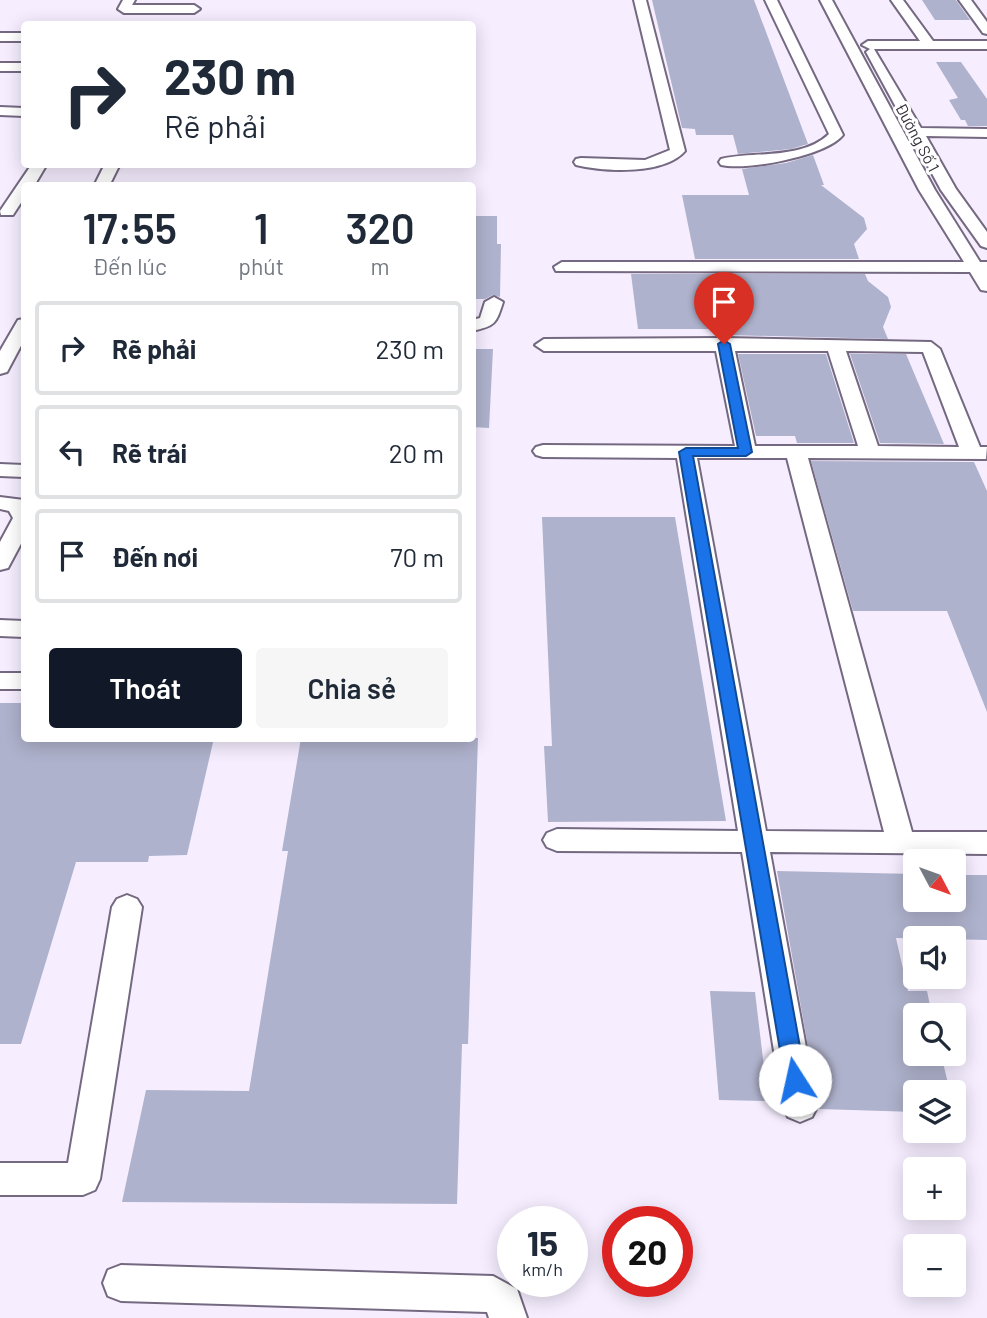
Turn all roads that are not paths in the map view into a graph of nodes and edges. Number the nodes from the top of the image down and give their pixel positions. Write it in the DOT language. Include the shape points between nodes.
graph roads {
  1 [pos="640,0"];
  2 [pos="771,0"];
  3 [pos="826,0"];
  4 [pos="897,0"];
  5 [pos="965,0"];
  6 [pos="196,5"];
  7 [pos="124,9"];
  8 [pos="188,21"];
  9 [pos="987,30"];
  10 [pos="0,37"];
  11 [pos="21,37"];
  12 [pos="0,42"];
  13 [pos="21,42"];
  14 [pos="929,45"];
  15 [pos="987,45"];
  16 [pos="0,66"];
  17 [pos="21,67"];
  18 [pos="0,111"];
  19 [pos="21,112"];
  20 [pos="917,132"];
  21 [pos="987,134"];
  22 [pos="582,162"];
  23 [pos="726,162"];
  24 [pos="21,191"];
  25 [pos="3,212"];
  26 [pos="0,231"];
  27 [pos="987,243"];
  28 [pos="562,267"];
  29 [pos="982,267"];
  30 [pos="987,286"];
  31 [pos="494,302"];
  32 [pos="476,325"];
  33 [pos="21,330"];
  34 [pos="724,344"];
  35 [pos="544,345"];
  36 [pos="835,345"];
  37 [pos="0,368"];
  38 [pos="543,451"];
  39 [pos="686,452"];
  40 [pos="746,452"];
  41 [pos="796,452"];
  42 [pos="870,452"];
  43 [pos="979,453"];
  44 [pos="0,470"];
  45 [pos="21,471"];
  46 [pos="21,524"];
  47 [pos="0,563"];
  48 [pos="0,628"];
  49 [pos="21,629"];
  50 [pos="0,681"];
  51 [pos="21,681"];
  52 [pos="556,840"];
  53 [pos="755,842"];
  54 [pos="901,843"];
  55 [pos="987,844"];
  56 [pos="127,907"];
  57 [pos="800,1107"];
  58 [pos="0,1179"];
  59 [pos="121,1283"];
  60 [pos="508,1318"];
  1 -- 22 [label="street" via="678,151 669,159 641,164"];
  2 -- 23 [label="street" via="836,135 831,143 814,150"];
  3 -- 29 [label="street, Đường Số 1" via="927,190"];
  4 -- 14 [label="street"];
  5 -- 9 [label="street"];
  6 -- 7 [label="street"];
  6 -- 8 [label="street"];
  10 -- 11 [label="street"];
  12 -- 13 [label="street"];
  14 -- 15 [label="street"];
  14 -- 20 [label="street, Đường Số 1" via="865,39"];
  16 -- 17 [label="street"];
  18 -- 19 [label="street"];
  20 -- 21 [label="street"];
  20 -- 27 [label="street, Đường Số 1" via="949,190"];
  24 -- 25 [label="street"];
  25 -- 26 [label="street" via="8,218"];
  28 -- 29 [label="street"];
  29 -- 30 [label="street, Đường Số 1"];
  31 -- 32 [label="street" via="488,321"];
  33 -- 37 [label="street"];
  34 -- 35 [label="street"];
  34 -- 36 [label="street"];
  34 -- 40 [label="street"];
  36 -- 42 [label="street"];
  36 -- 43 [label="street" via="931,349"];
  38 -- 39 [label="street"];
  39 -- 40 [label="street"];
  39 -- 53 [label="street"];
  40 -- 41 [label="street"];
  41 -- 42 [label="street"];
  41 -- 54 [label="street"];
  42 -- 43 [label="street"];
  44 -- 45 [label="street"];
  46 -- 47 [label="street"];
  48 -- 49 [label="street"];
  50 -- 51 [label="street"];
  52 -- 53 [label="street"];
  53 -- 54 [label="street"];
  53 -- 57 [label="street"];
  54 -- 55 [label="street"];
  56 -- 58 [label="street" via="83,1179"];
  59 -- 60 [label="street" via="493,1294 504,1302"];
}
